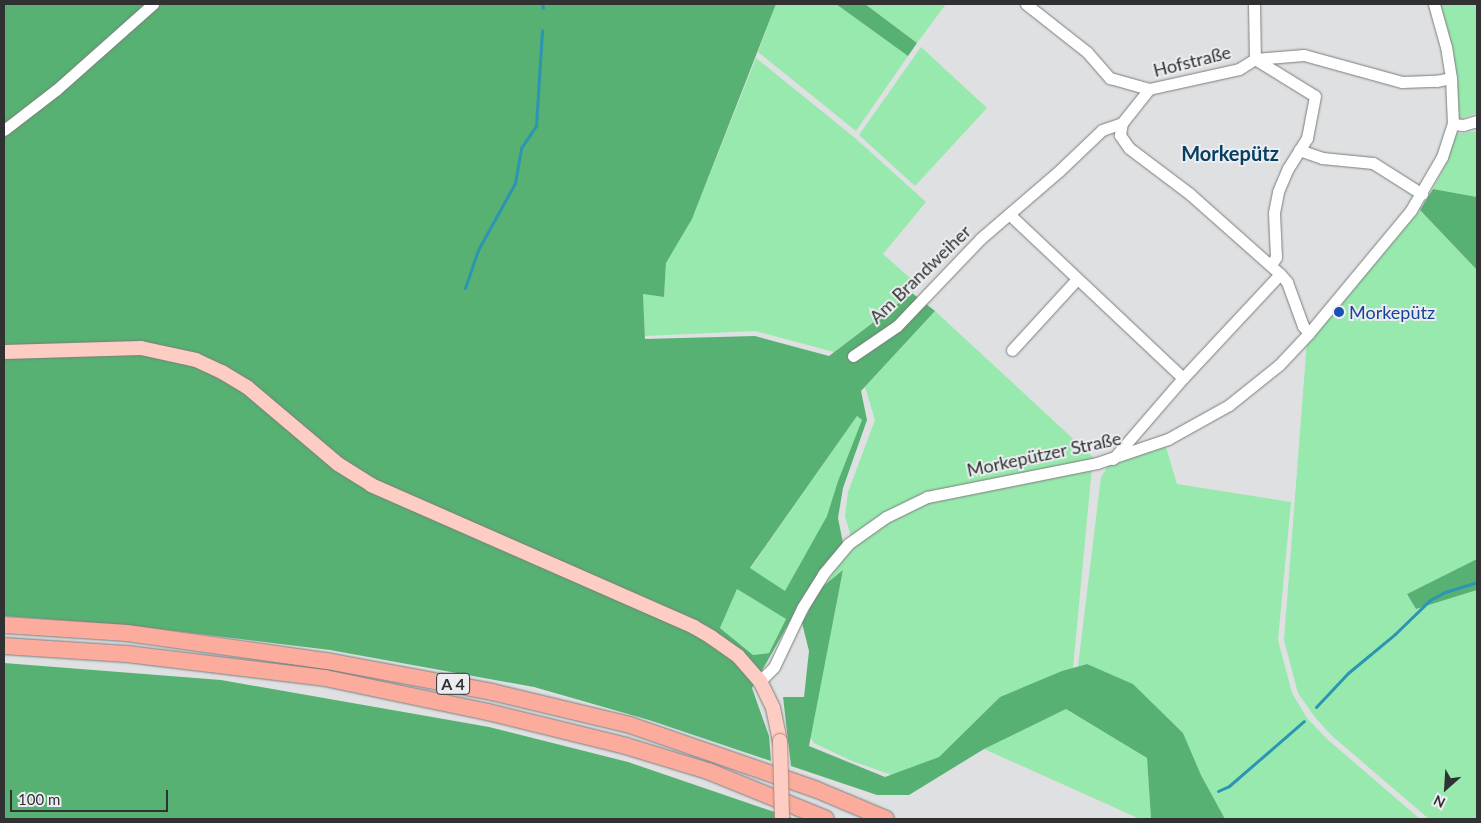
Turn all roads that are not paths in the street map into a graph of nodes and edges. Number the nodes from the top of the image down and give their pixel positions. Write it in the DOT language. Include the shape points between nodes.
graph roads {
  1 [pos="153,4"];
  2 [pos="1026,4"];
  3 [pos="1254,4"];
  4 [pos="1434,4"];
  5 [pos="1255,58"];
  6 [pos="1451,78"];
  7 [pos="1149,89"];
  8 [pos="1477,121"];
  9 [pos="1122,123"];
  10 [pos="1453,124"];
  11 [pos="4,130"];
  12 [pos="1299,150"];
  13 [pos="1422,194"];
  14 [pos="1009,214"];
  15 [pos="1271,265"];
  16 [pos="1280,274"];
  17 [pos="1077,279"];
  18 [pos="1309,333"];
  19 [pos="1012,350"];
  20 [pos="4,352"];
  21 [pos="853,356"];
  22 [pos="1183,378"];
  23 [pos="1113,459"];
  24 [pos="4,624"];
  25 [pos="4,646"];
  26 [pos="760,681"];
  27 [pos="782,819"];
  28 [pos="826,819"];
  29 [pos="886,819"];
  1 -- 11 [label="street" via="56,90"];
  2 -- 7 [label="street" via="1087,52 1110,78"];
  3 -- 5 [label="street"];
  4 -- 6 [label="street, Morkepützer Straße"];
  5 -- 6 [label="street, Hofstraße" via="1304,55 1402,82"];
  5 -- 7 [label="street, Hofstraße" via="1239,69"];
  5 -- 12 [label="street" via="1315,96 1307,138"];
  6 -- 10 [label="street, Morkepützer Straße"];
  7 -- 9 [label="street, Hofstraße"];
  8 -- 10 [label="street"];
  9 -- 14 [label="street, Am Brandweiher" via="1102,130"];
  9 -- 15 [label="street" via="1120,135 1129,148 1190,194"];
  10 -- 13 [label="street, Morkepützer Straße" via="1442,157"];
  12 -- 13 [label="street" via="1322,158 1373,162"];
  12 -- 15 [label="street" via="1278,192 1274,213 1276,257"];
  13 -- 18 [label="street, Morkepützer Straße"];
  14 -- 17 [label="street"];
  14 -- 21 [label="street, Am Brandweiher" via="980,239 897,326"];
  15 -- 16 [label="street"];
  16 -- 18 [label="street" via="1287,282 1303,326"];
  16 -- 22 [label="street"];
  17 -- 19 [label="street"];
  17 -- 22 [label="street"];
  18 -- 23 [label="street, Morkepützer Straße" via="1260,381 1213,415 1168,439"];
  20 -- 26 [label="main road" via="141,348 196,360 247,387 354,476 402,500 694,626 738,656"];
  22 -- 23 [label="street"];
  23 -- 26 [label="street, Morkepützer Straße" via="927,497 886,517 848,544 823,574 802,608 774,667"];
  24 -- 29 [label="highway, A 4" via="127,633 327,660 492,692 630,725 815,789"];
  25 -- 28 [label="highway, A 4" via="126,654 325,678 440,702 626,746 708,771"];
  26 -- 27 [label="main road, bridge" via="773,708 780,741"];
}
